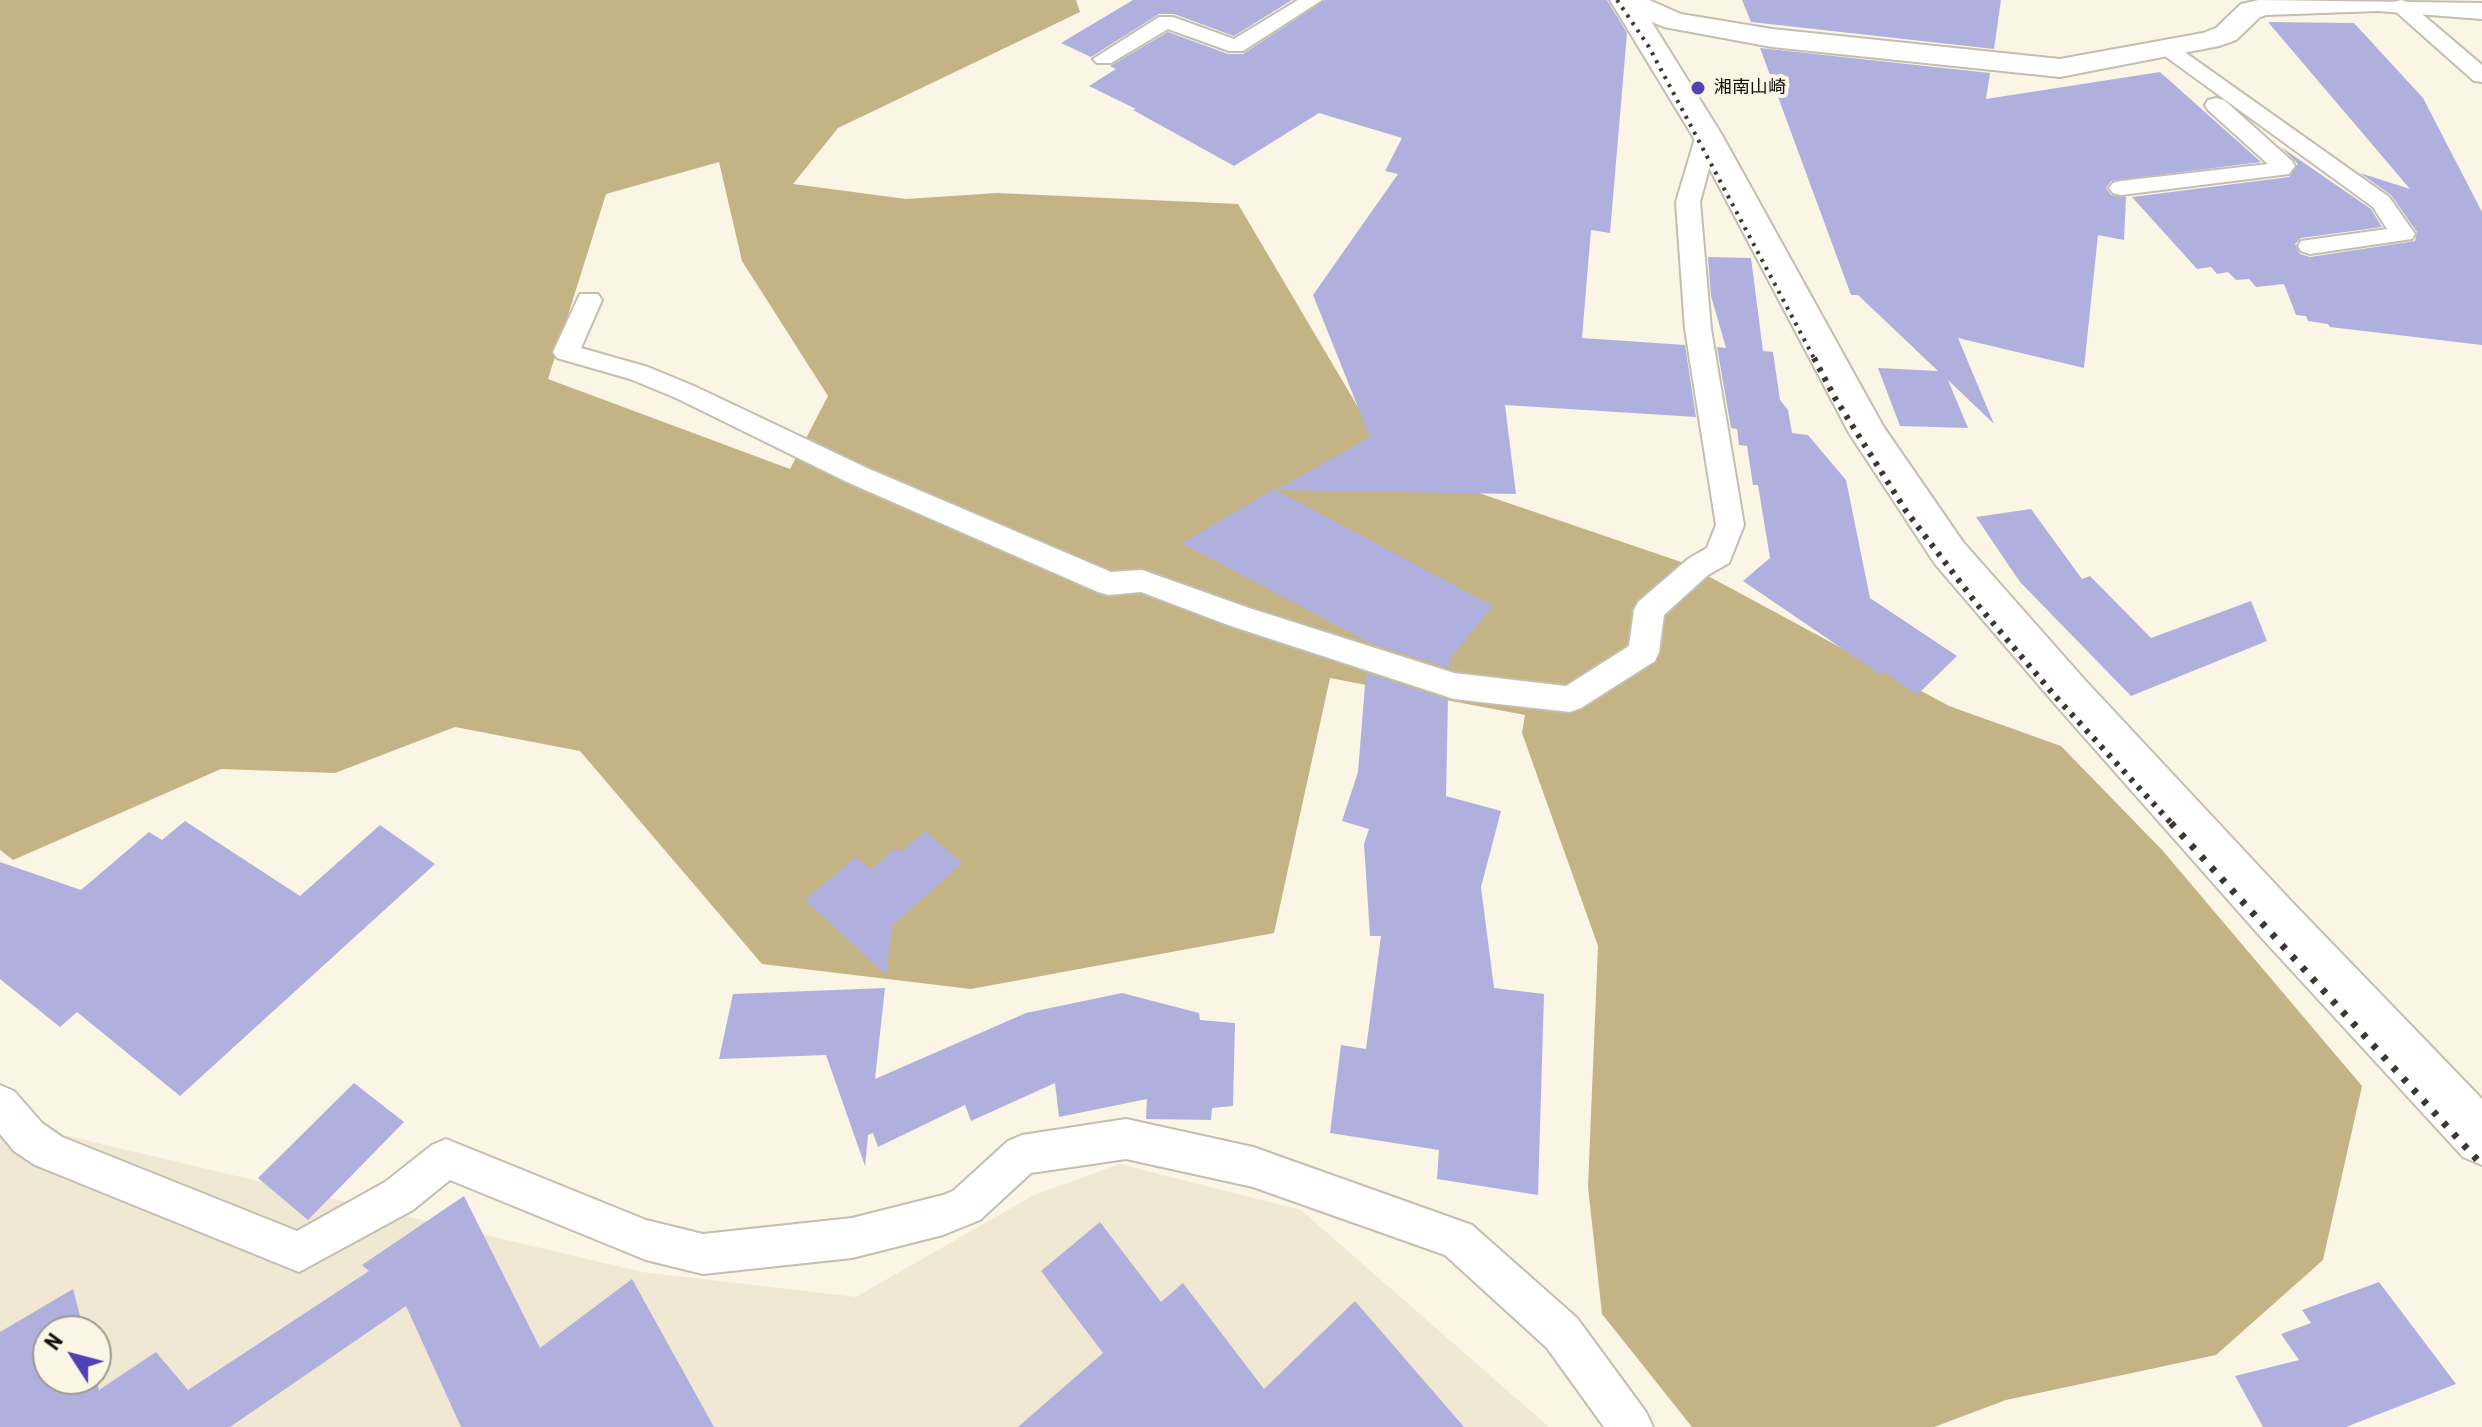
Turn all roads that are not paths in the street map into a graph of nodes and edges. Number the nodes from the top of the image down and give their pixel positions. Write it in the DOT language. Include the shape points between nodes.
graph roads {
  1 [pos="1312,0"];
  2 [pos="1624,0"];
  3 [pos="2343,2"];
  4 [pos="2401,6"];
  5 [pos="2482,11"];
  6 [pos="2169,50"];
  7 [pos="1104,59"];
  8 [pos="2199,71"];
  9 [pos="2482,76"];
  10 [pos="1707,135"];
  11 [pos="2121,188"];
  12 [pos="2310,246"];
  13 [pos="589,300"];
  14 [pos="3,1114"];
  15 [pos="2482,1138"];
  16 [pos="1631,1427"];
  1 -- 7 [label="lane" via="1236,47 1166,21"];
  2 -- 6 [label="street" via="1674,21 1772,38 2060,68"];
  2 -- 10 [label="street"];
  3 -- 4 [label="street"];
  3 -- 6 [label="street" via="2251,10 2226,34"];
  4 -- 5 [label="street"];
  4 -- 9 [label="lane"];
  6 -- 8 [label="lane"];
  8 -- 11 [label="lane" via="2193,85 2284,166"];
  8 -- 12 [label="lane" via="2381,202 2403,234"];
  10 -- 13 [label="lane" via="1688,202 1698,329 1730,525 1719,555 1649,610 1644,652 1570,699 1454,686 1266,627 1142,581 1109,584 857,475 685,392 566,352"];
  10 -- 15 [label="street" via="1868,433 1949,553 2255,896"];
  14 -- 16 [label="lane" via="49,1151 299,1252 399,1196 446,1159 646,1240 703,1254 852,1238 943,1215 966,1206 1022,1155 1126,1139 1253,1167 1458,1239 1562,1333"];
}
